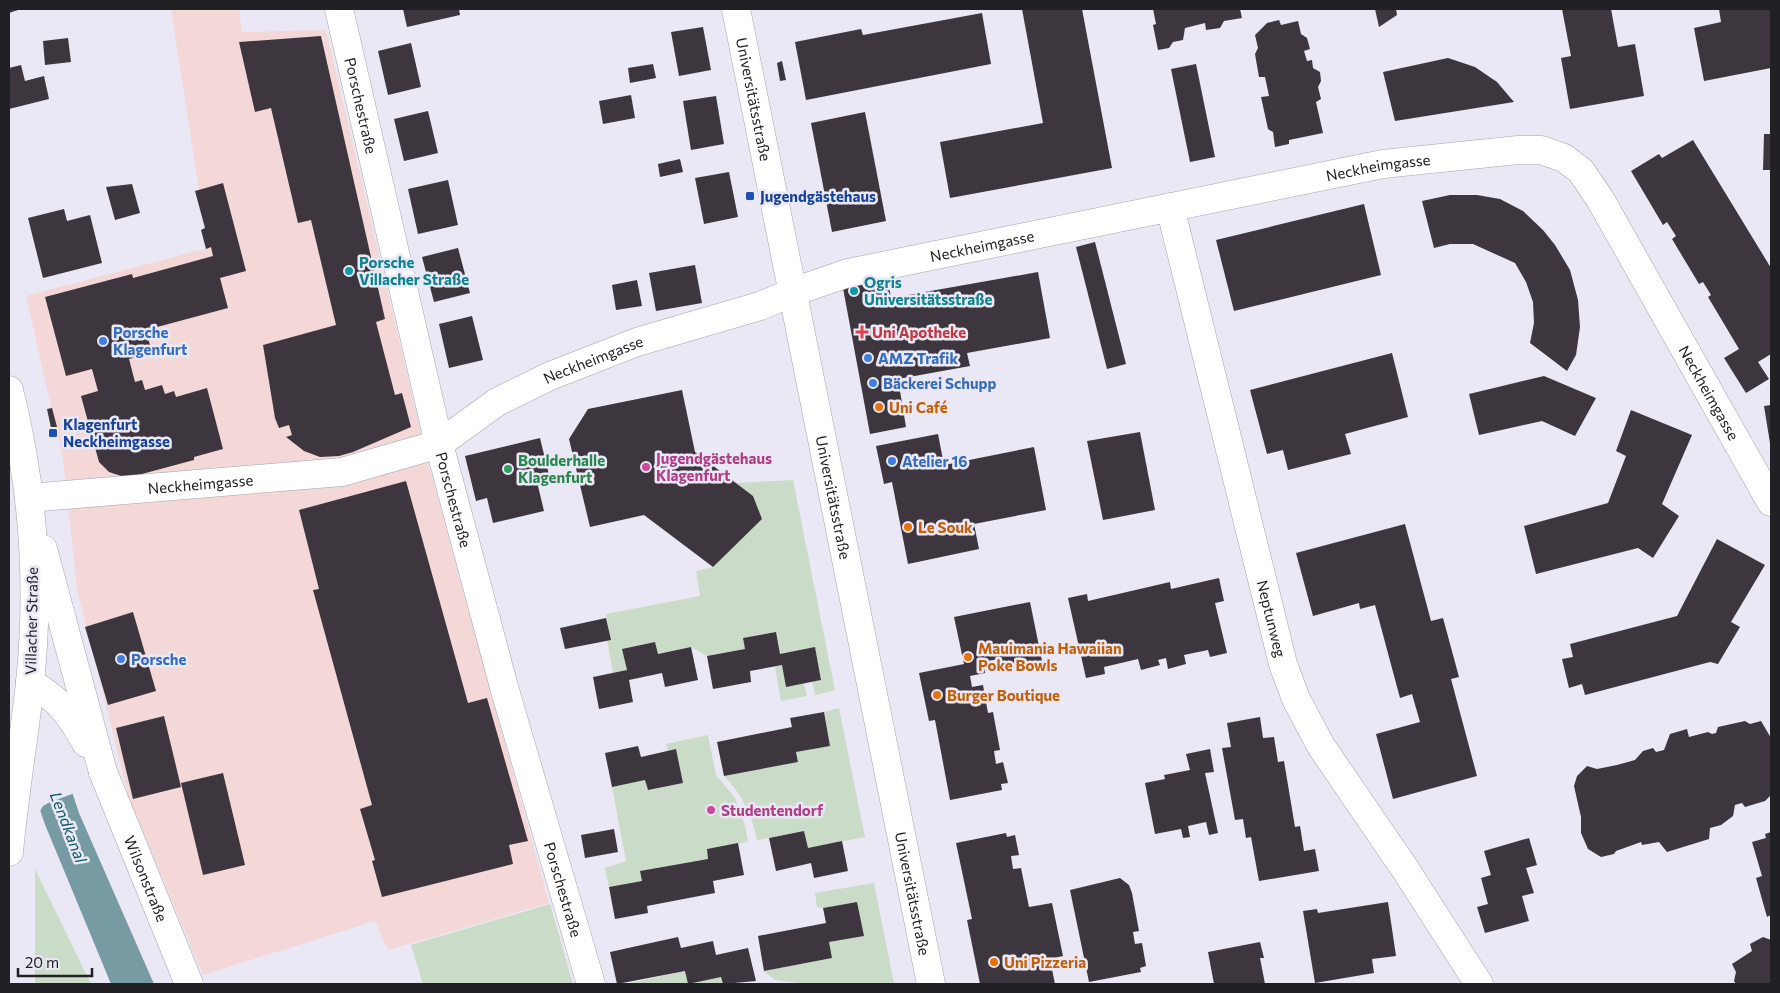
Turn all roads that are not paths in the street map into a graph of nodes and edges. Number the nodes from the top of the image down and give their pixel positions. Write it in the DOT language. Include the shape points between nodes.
graph roads {
  1 [pos="340,9"];
  2 [pos="736,9"];
  3 [pos="1170,207"];
  4 [pos="793,292"];
  5 [pos="9,390"];
  6 [pos="439,444"];
  7 [pos="30,498"];
  8 [pos="1771,502"];
  9 [pos="30,682"];
  10 [pos="103,772"];
  11 [pos="9,852"];
  12 [pos="189,984"];
  13 [pos="591,984"];
  14 [pos="931,984"];
  15 [pos="1479,984"];
  1 -- 6 [label="street, Porschestraße"];
  2 -- 4 [label="street, Universitätsstraße"];
  3 -- 4 [label="street, Neckheimgasse" via="848,273"];
  3 -- 8 [label="street, Neckheimgasse" via="1383,164 1518,150 1541,150 1564,158 1581,171 1600,199"];
  3 -- 15 [label="street, Neptunweg" via="1283,664 1296,699 1321,746"];
  4 -- 6 [label="street, Neckheimgasse" via="760,306 637,342 550,376 497,402"];
  4 -- 14 [label="street, Universitätsstraße"];
  5 -- 7 [label="street, Villacher Straße"];
  6 -- 7 [label="street, Neckheimgasse" via="342,472"];
  6 -- 13 [label="street, Porschestraße" via="504,687"];
  7 -- 9 [label="street, Villacher Straße" via="34,601"];
  7 -- 10 [label="street"];
  9 -- 10 [label="street" via="53,696 72,716"];
  9 -- 11 [label="street, Villacher Straße"];
  10 -- 12 [label="street, Wilsonstraße"];
}
